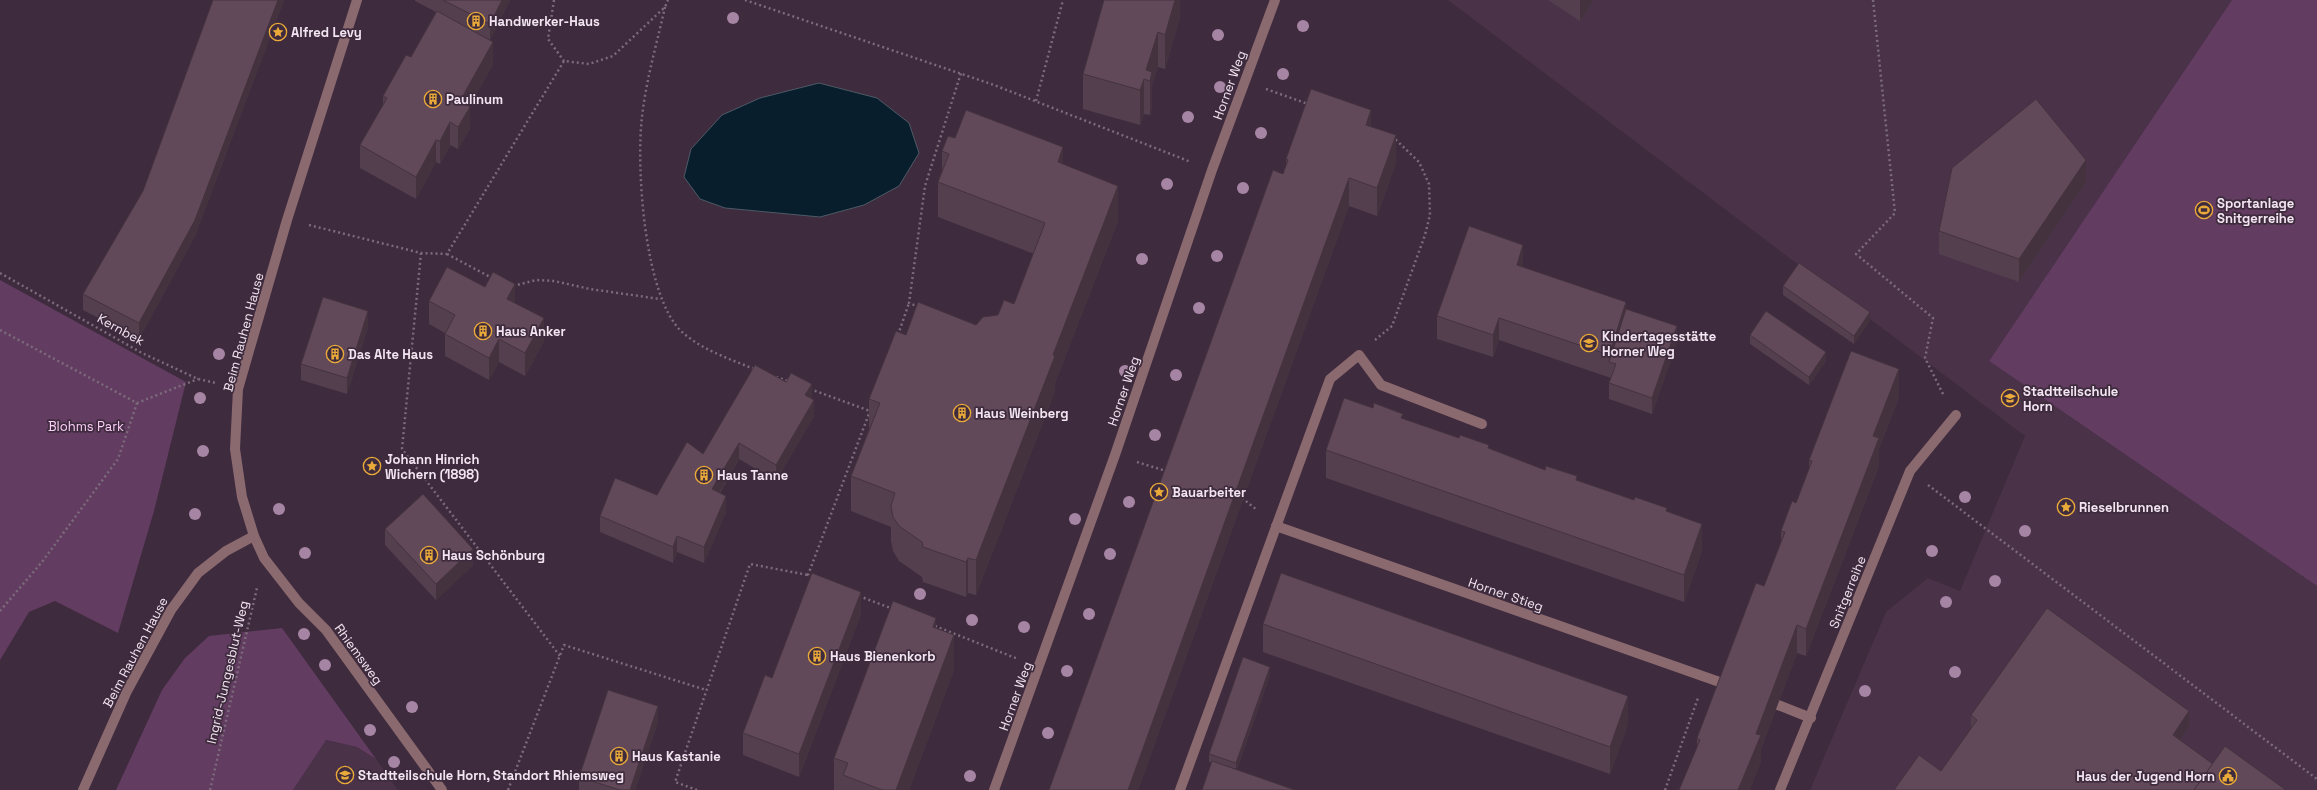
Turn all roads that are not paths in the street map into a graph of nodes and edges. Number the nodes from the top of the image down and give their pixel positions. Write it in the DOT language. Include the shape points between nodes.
graph roads {
  1 [pos="357,0"];
  2 [pos="1275,0"];
  3 [pos="1956,415"];
  4 [pos="1482,424"];
  5 [pos="1276,526"];
  6 [pos="254,536"];
  7 [pos="1728,685"];
  8 [pos="1778,704"];
  9 [pos="1811,718"];
  10 [pos="83,790"];
  11 [pos="442,790"];
  12 [pos="994,790"];
  13 [pos="1180,790"];
  14 [pos="1780,790"];
  1 -- 6 [label="street, Beim Rauhen Hause" via="287,220 238,389 235,449 242,497"];
  2 -- 12 [label="street, Horner Weg" via="1212,170 1115,455"];
  3 -- 9 [label="street, Snitgerreihe" via="1910,471"];
  4 -- 5 [label="street" via="1381,385 1359,355 1330,379"];
  5 -- 7 [label="street, Horner Stieg"];
  5 -- 13 [label="street"];
  6 -- 10 [label="street, Beim Rauhen Hause" via="226,551 198,573 171,610 127,691"];
  6 -- 11 [label="street, Rhiemsweg" via="264,558 300,603 326,630"];
  8 -- 9 [label="street"];
  9 -- 14 [label="street, Snitgerreihe"];
}
